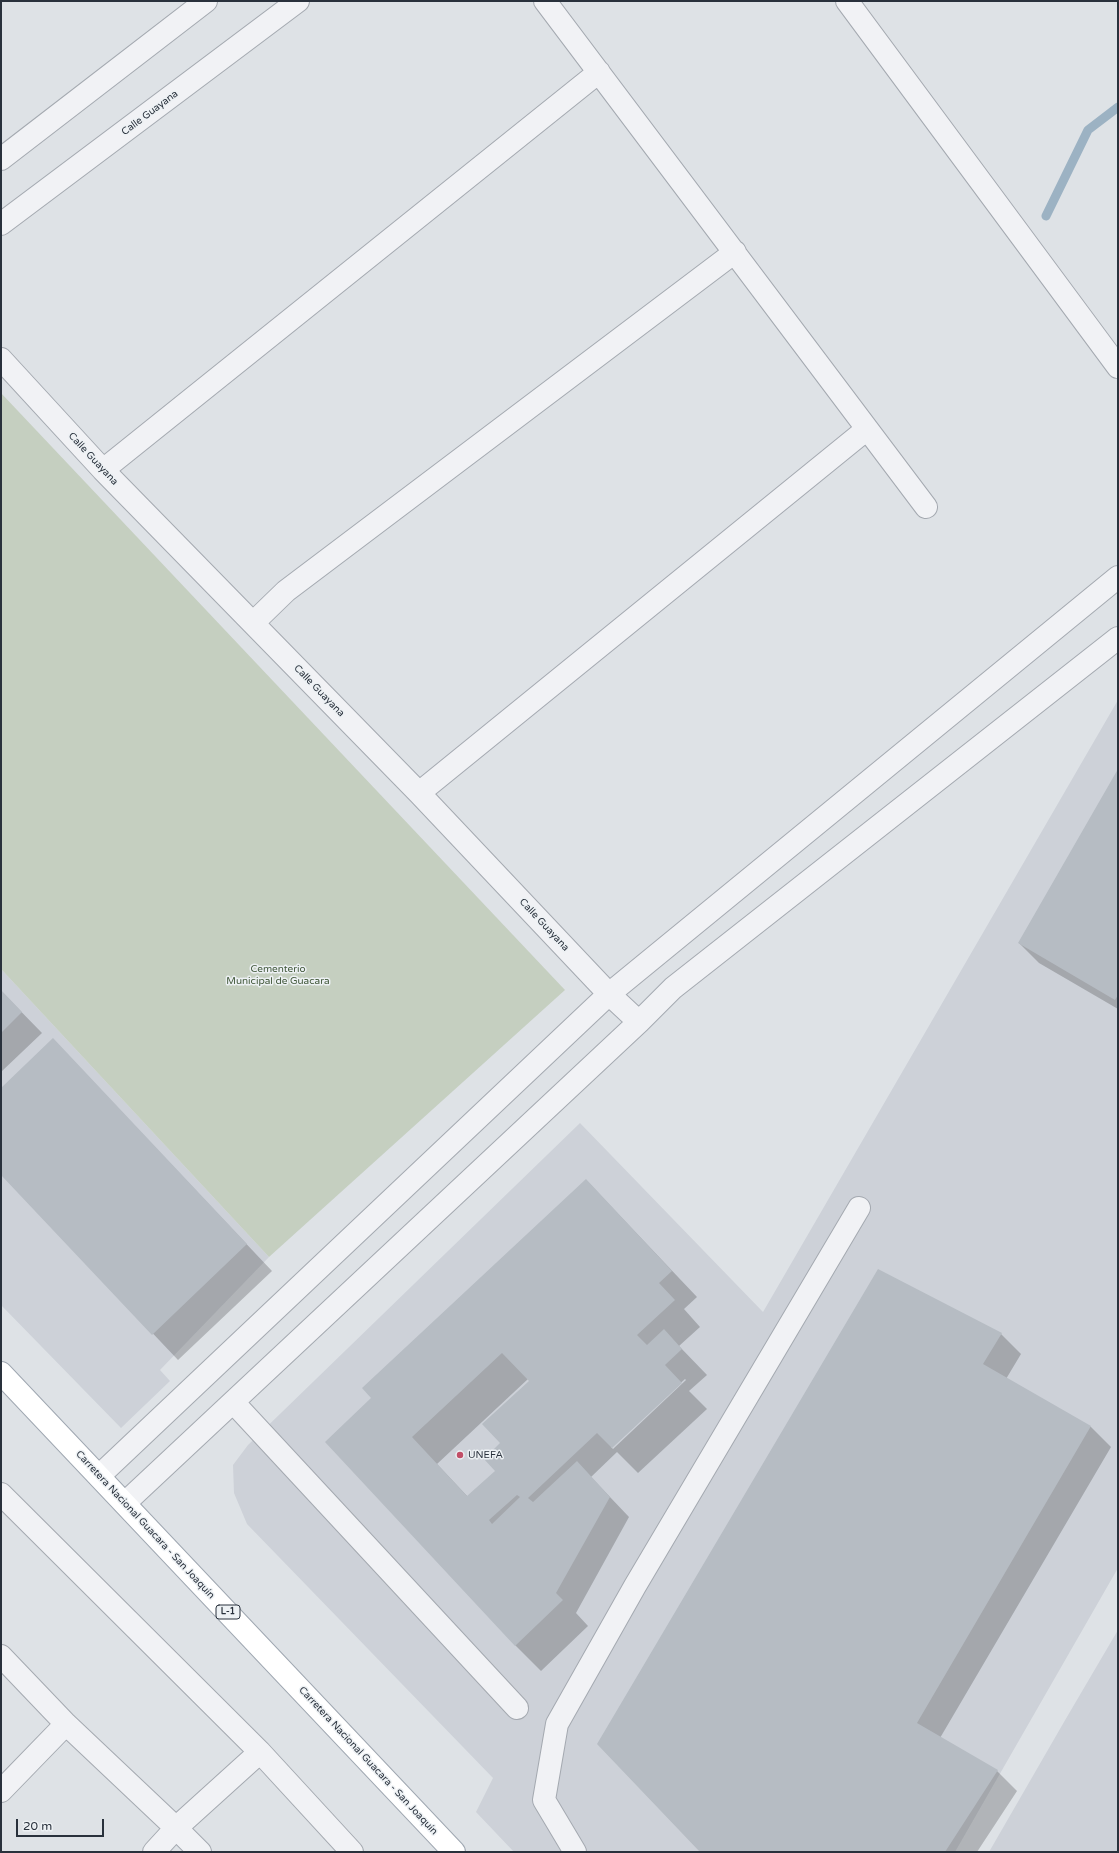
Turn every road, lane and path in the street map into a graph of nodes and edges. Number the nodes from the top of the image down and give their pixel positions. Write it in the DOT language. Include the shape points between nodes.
graph roads {
  1 [pos="206,1"];
  2 [pos="298,1"];
  3 [pos="545,1"];
  4 [pos="847,1"];
  5 [pos="599,72"];
  6 [pos="1,160"];
  7 [pos="1,224"];
  8 [pos="735,252"];
  9 [pos="1,359"];
  10 [pos="1118,367"];
  11 [pos="867,429"];
  12 [pos="103,470"];
  13 [pos="926,507"];
  14 [pos="1118,577"];
  15 [pos="253,623"];
  16 [pos="1118,638"];
  17 [pos="418,793"];
  18 [pos="609,994"];
  19 [pos="639,1022"];
  20 [pos="859,1208"];
  21 [pos="1,1373"];
  22 [pos="233,1402"];
  23 [pos="100,1476"];
  24 [pos="1,1494"];
  25 [pos="125,1503"];
  26 [pos="1,1656"];
  27 [pos="517,1708"];
  28 [pos="66,1724"];
  29 [pos="260,1752"];
  30 [pos="1,1791"];
  31 [pos="176,1828"];
  32 [pos="154,1852"];
  33 [pos="200,1852"];
  34 [pos="352,1852"];
  35 [pos="454,1852"];
  36 [pos="576,1852"];
  1 -- 6 [label="street"];
  2 -- 7 [label="street, Calle Guayana"];
  3 -- 5 [label="street"];
  4 -- 10 [label="street"];
  5 -- 8 [label="street"];
  5 -- 12 [label="street"];
  8 -- 11 [label="street"];
  8 -- 15 [label="street" via="286,591"];
  9 -- 12 [label="street, Calle Guayana"];
  11 -- 13 [label="street"];
  11 -- 17 [label="street"];
  12 -- 15 [label="street, Calle Guayana"];
  14 -- 18 [label="street"];
  15 -- 17 [label="street, Calle Guayana"];
  16 -- 19 [label="street" via="673,988"];
  17 -- 18 [label="street, Calle Guayana"];
  18 -- 19 [label="street, Calle Guayana"];
  18 -- 23 [label="street"];
  19 -- 22 [label="street"];
  20 -- 36 [label="street" via="639,1579 557,1724 544,1800"];
  21 -- 23 [label="main road, Carretera Nacional Guacara - San Joaquín / L-1"];
  22 -- 25 [label="street"];
  22 -- 27 [label="street"];
  23 -- 25 [label="main road, Carretera Nacional Guacara - San Joaquín / L-1"];
  24 -- 29 [label="street"];
  25 -- 35 [label="main road, Carretera Nacional Guacara - San Joaquín / L-1"];
  26 -- 28 [label="street"];
  28 -- 30 [label="street"];
  28 -- 31 [label="street"];
  29 -- 31 [label="street"];
  29 -- 34 [label="street"];
  31 -- 32 [label="street"];
  31 -- 33 [label="street"];
}
